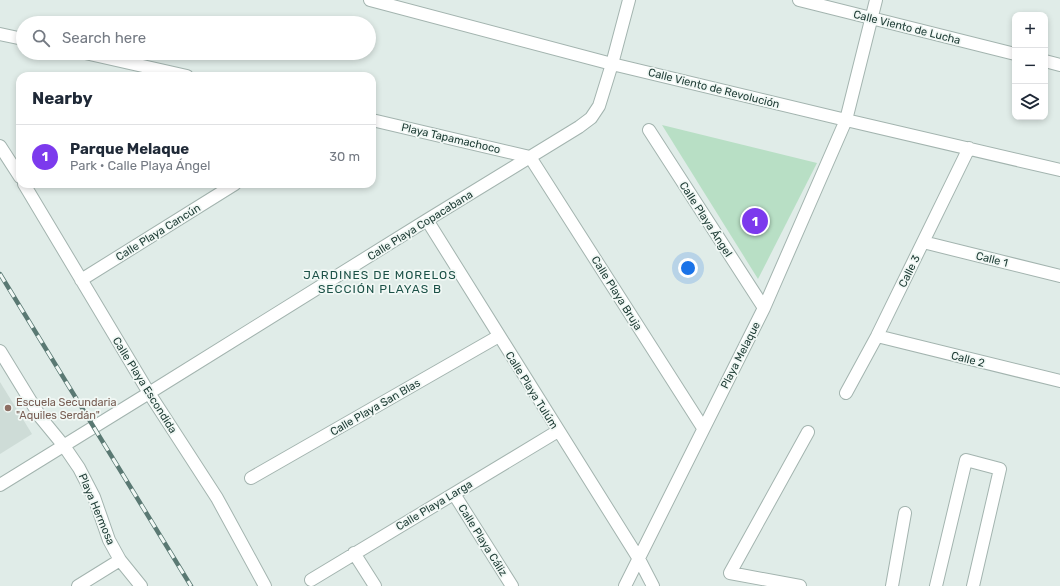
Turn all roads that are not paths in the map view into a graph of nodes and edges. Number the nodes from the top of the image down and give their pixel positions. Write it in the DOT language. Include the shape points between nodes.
graph roads {
  1 [pos="370,0"];
  2 [pos="629,0"];
  3 [pos="799,0"];
  4 [pos="876,0"];
  5 [pos="872,19"];
  6 [pos="0,34"];
  7 [pos="16,37"];
  8 [pos="1012,53"];
  9 [pos="116,60"];
  10 [pos="1048,62"];
  11 [pos="612,64"];
  12 [pos="1060,65"];
  13 [pos="169,72"];
  14 [pos="846,120"];
  15 [pos="376,121"];
  16 [pos="649,130"];
  17 [pos="0,146"];
  18 [pos="969,148"];
  19 [pos="530,157"];
  20 [pos="16,170"];
  21 [pos="1060,170"];
  22 [pos="27,188"];
  23 [pos="229,188"];
  24 [pos="427,220"];
  25 [pos="923,242"];
  26 [pos="1060,276"];
  27 [pos="81,280"];
  28 [pos="764,308"];
  29 [pos="499,336"];
  30 [pos="877,336"];
  31 [pos="0,351"];
  32 [pos="1060,381"];
  33 [pos="149,393"];
  34 [pos="846,393"];
  35 [pos="703,428"];
  36 [pos="558,431"];
  37 [pos="808,432"];
  38 [pos="64,446"];
  39 [pos="251,478"];
  40 [pos="0,485"];
  41 [pos="454,494"];
  42 [pos="905,513"];
  43 [pos="354,553"];
  44 [pos="639,559"];
  45 [pos="120,560"];
  46 [pos="311,580"];
  47 [pos="78,586"];
  48 [pos="141,586"];
  49 [pos="265,586"];
  50 [pos="375,586"];
  51 [pos="512,586"];
  52 [pos="625,586"];
  53 [pos="653,586"];
  54 [pos="800,586"];
  55 [pos="892,586"];
  56 [pos="936,586"];
  57 [pos="973,586"];
  1 -- 11 [label="street, Calle Viento de Revolución"];
  2 -- 11 [label="street, Calle Playa Copacabana"];
  3 -- 5 [label="street, Calle Viento de Lucha"];
  4 -- 5 [label="street, Playa Melaque"];
  5 -- 8 [label="street, Calle Viento de Lucha"];
  5 -- 14 [label="street, Playa Melaque"];
  6 -- 7 [label="street"];
  9 -- 13 [label="street"];
  10 -- 12 [label="street"];
  11 -- 14 [label="street, Calle Viento de Revolución"];
  11 -- 19 [label="street, Calle Playa Copacabana" via="599,106 591,118"];
  14 -- 18 [label="street, Calle Viento de Revolución"];
  14 -- 28 [label="street, Playa Melaque"];
  15 -- 19 [label="street, Playa Tapamachoco"];
  16 -- 28 [label="street, Calle Playa Ángel"];
  17 -- 20 [label="street, Calle Playa Escondida"];
  18 -- 21 [label="street, Calle Viento de Revolución"];
  18 -- 25 [label="street, Calle 3"];
  19 -- 24 [label="street, Calle Playa Copacabana"];
  19 -- 35 [label="street, Calle Playa Bruja"];
  22 -- 27 [label="street, Calle Playa Escondida"];
  23 -- 27 [label="street, Calle Playa Cancún"];
  24 -- 29 [label="street, Calle Playa Tulúm"];
  24 -- 33 [label="street, Calle Playa Copacabana"];
  25 -- 26 [label="street, Calle 1"];
  25 -- 30 [label="street, Calle 3"];
  27 -- 33 [label="street, Calle Playa Escondida"];
  28 -- 35 [label="street, Playa Melaque"];
  29 -- 36 [label="street, Calle Playa Tulúm"];
  29 -- 39 [label="street, Calle Playa San Blas"];
  30 -- 32 [label="street, Calle 2"];
  30 -- 34 [label="street, Calle 3"];
  31 -- 38 [label="street, Playa Hermosa" via="41,418"];
  33 -- 38 [label="street, Calle Playa Copacabana"];
  33 -- 49 [label="street, Calle Playa Escondida" via="217,498"];
  35 -- 44 [label="street, Playa Melaque"];
  36 -- 41 [label="street, Calle Playa Larga"];
  36 -- 44 [label="street, Calle Playa Tulúm"];
  37 -- 54 [label="street" via="730,573"];
  38 -- 40 [label="street, Calle Playa Copacabana"];
  38 -- 45 [label="street, Playa Hermosa" via="80,468 94,497 109,540"];
  41 -- 43 [label="street, Calle Playa Larga"];
  41 -- 51 [label="street, Calle Playa Cáliz"];
  42 -- 55 [label="street"];
  43 -- 46 [label="street, Calle Playa Larga"];
  43 -- 50 [label="street"];
  44 -- 52 [label="street, Playa Melaque"];
  44 -- 53 [label="street, Calle Playa Tulúm"];
  45 -- 47 [label="street"];
  45 -- 48 [label="street, Playa Hermosa"];
  56 -- 57 [label="street" via="966,460 1000,469"];
}
